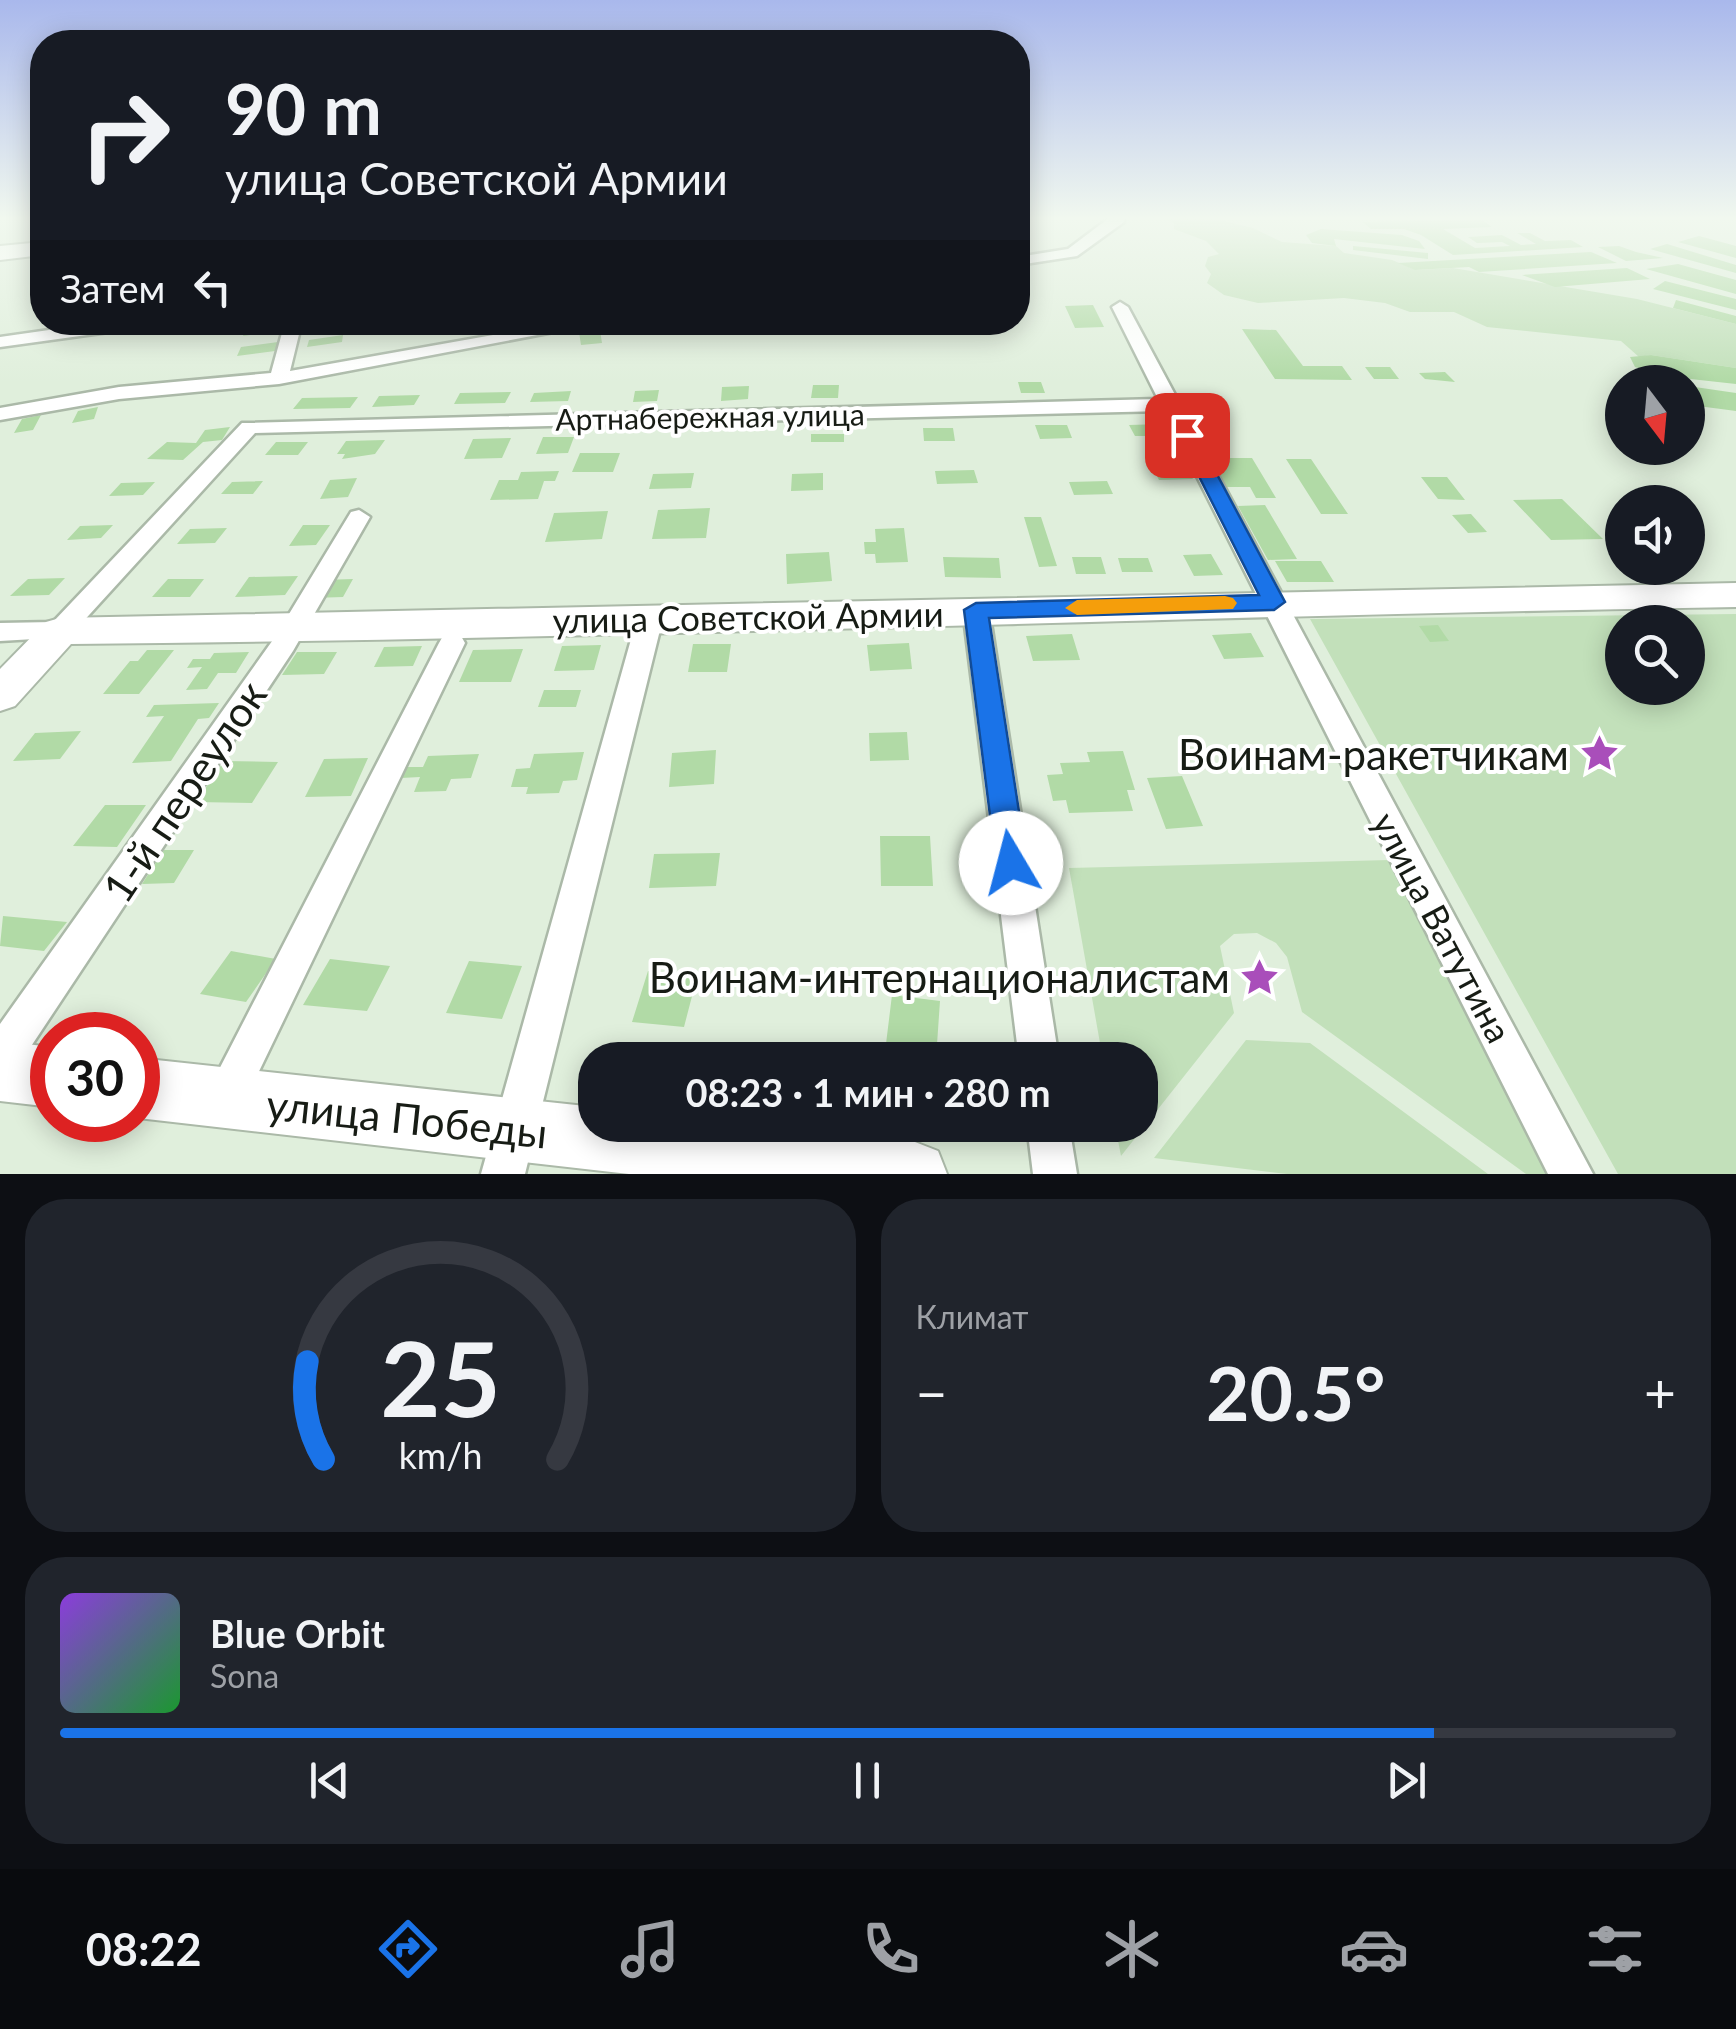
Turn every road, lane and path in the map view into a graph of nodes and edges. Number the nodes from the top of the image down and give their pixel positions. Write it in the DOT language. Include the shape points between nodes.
graph roads {
  1 [pos="1120,307"];
  2 [pos="51,335"];
  3 [pos="291,335"];
  4 [pos="524,335"];
  5 [pos="0,342"];
  6 [pos="280,378"];
  7 [pos="1171,405"];
  8 [pos="0,414"];
  9 [pos="359,517"];
  10 [pos="1736,596"];
  11 [pos="1274,602"];
  12 [pos="976,610"];
  13 [pos="650,618"];
  14 [pos="294,628"];
  15 [pos="60,631"];
  16 [pos="0,632"];
  17 [pos="452,643"];
  18 [pos="0,695"];
  19 [pos="1036,1042"];
  20 [pos="0,1058"];
  21 [pos="0,1071"];
  22 [pos="30,1074"];
  23 [pos="160,1091"];
  24 [pos="225,1098"];
  25 [pos="1050,1142"];
  26 [pos="509,1152"];
  27 [pos="914,1174"];
  28 [pos="1055,1174"];
  29 [pos="1572,1174"];
  1 -- 7 [label="street, улица Ватутина"];
  2 -- 5 [label="street"];
  3 -- 6 [label="street"];
  4 -- 6 [label="street"];
  6 -- 8 [label="street" via="119,393"];
  7 -- 11 [label="street, улица Ватутина"];
  7 -- 15 [label="street, Артнабережная улица" via="249,427"];
  9 -- 14 [label="street, 1-й переулок"];
  10 -- 11 [label="street, улица Советской Армии"];
  11 -- 12 [label="street, улица Советской Армии"];
  11 -- 29 [label="street, улица Ватутина"];
  12 -- 13 [label="street, улица Советской Армии"];
  12 -- 19 [label="street"];
  13 -- 14 [label="street, улица Советской Армии"];
  13 -- 26 [label="street"];
  14 -- 15 [label="street, улица Советской Армии"];
  14 -- 20 [label="street, 1-й переулок"];
  15 -- 16 [label="street, улица Советской Армии"];
  15 -- 18 [label="street"];
  17 -- 24 [label="street"];
  21 -- 22 [label="street"];
  23 -- 24 [label="street, улица Победы"];
  24 -- 26 [label="street, улица Победы"];
  25 -- 28 [label="street"];
  26 -- 27 [label="street, улица Победы"];
}
